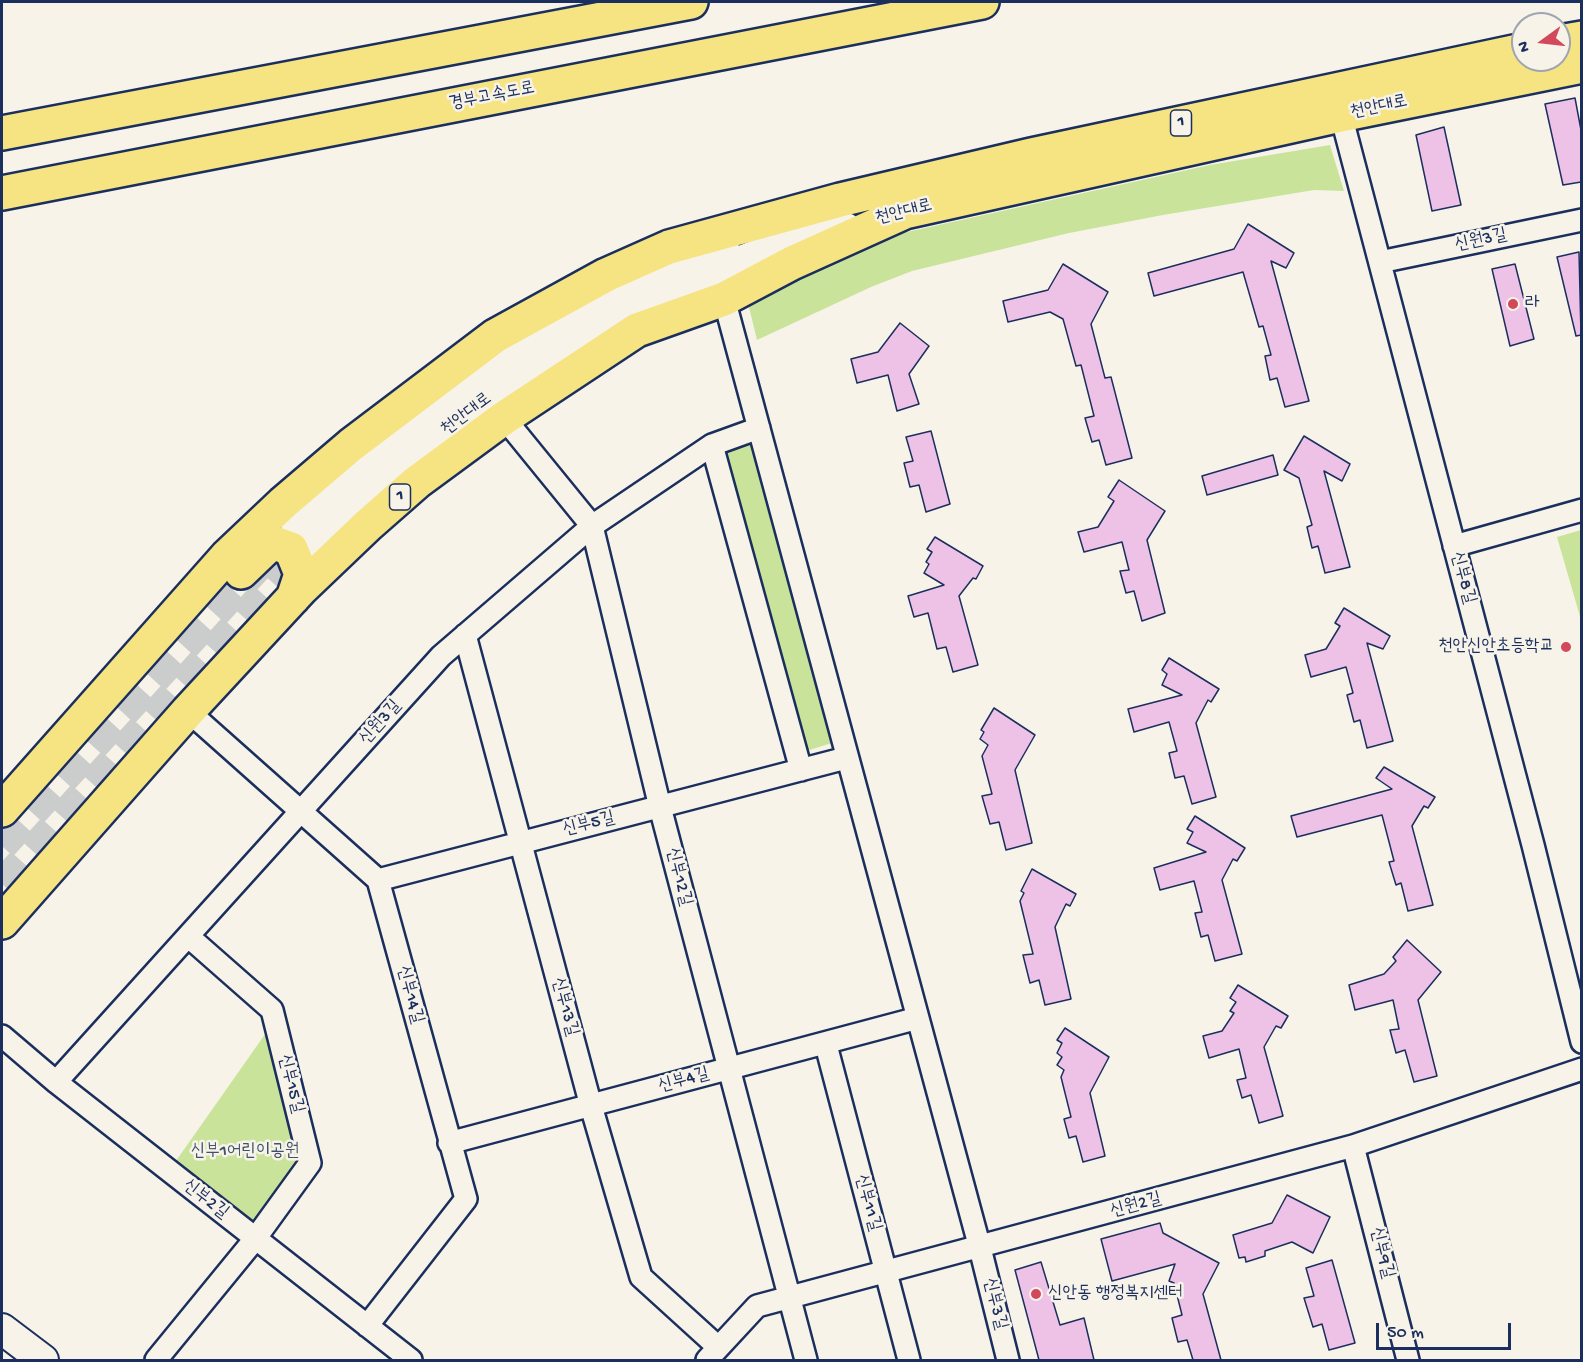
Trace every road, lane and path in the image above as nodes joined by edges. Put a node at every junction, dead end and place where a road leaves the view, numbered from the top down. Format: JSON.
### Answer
{"nodes":[{"id":1,"x":691,"y":2,"type":"edge"},
{"id":2,"x":982,"y":2,"type":"edge"},
{"id":3,"x":1511,"y":53,"type":"edge"},
{"id":4,"x":1581,"y":66,"type":"edge"},
{"id":5,"x":1341,"y":115,"type":"junction"},
{"id":6,"x":2,"y":133,"type":"edge"},
{"id":7,"x":2,"y":193,"type":"edge"},
{"id":8,"x":840,"y":200,"type":"junction"},
{"id":9,"x":905,"y":212,"type":"junction"},
{"id":10,"x":1581,"y":220,"type":"edge"},
{"id":11,"x":1380,"y":262,"type":"junction"},
{"id":12,"x":724,"y":299,"type":"junction"},
{"id":13,"x":504,"y":418,"type":"junction"},
{"id":14,"x":759,"y":428,"type":"junction"},
{"id":15,"x":712,"y":445,"type":"junction"},
{"id":16,"x":1581,"y":510,"type":"edge"},
{"id":17,"x":592,"y":526,"type":"junction"},
{"id":18,"x":1454,"y":546,"type":"junction"},
{"id":19,"x":293,"y":598,"type":"junction"},
{"id":20,"x":465,"y":635,"type":"junction"},
{"id":21,"x":189,"y":711,"type":"junction"},
{"id":22,"x":71,"y":731,"type":"junction"},
{"id":23,"x":846,"y":758,"type":"junction"},
{"id":24,"x":801,"y":770,"type":"junction"},
{"id":25,"x":660,"y":807,"type":"junction"},
{"id":26,"x":2,"y":810,"type":"edge"},
{"id":27,"x":302,"y":812,"type":"junction"},
{"id":28,"x":519,"y":843,"type":"junction"},
{"id":29,"x":378,"y":880,"type":"junction"},
{"id":30,"x":2,"y":922,"type":"edge"},
{"id":31,"x":189,"y":937,"type":"junction"},
{"id":32,"x":918,"y":1018,"type":"junction"},
{"id":33,"x":2,"y":1036,"type":"edge"},
{"id":34,"x":1581,"y":1042,"type":"edge"},
{"id":35,"x":826,"y":1045,"type":"junction"},
{"id":36,"x":1581,"y":1069,"type":"edge"},
{"id":37,"x":728,"y":1070,"type":"junction"},
{"id":38,"x":56,"y":1082,"type":"junction"},
{"id":39,"x":591,"y":1106,"type":"junction"},
{"id":40,"x":449,"y":1143,"type":"junction"},
{"id":41,"x":1353,"y":1146,"type":"junction"},
{"id":42,"x":255,"y":1239,"type":"junction"},
{"id":43,"x":980,"y":1248,"type":"junction"},
{"id":44,"x":885,"y":1272,"type":"junction"},
{"id":45,"x":789,"y":1297,"type":"junction"},
{"id":46,"x":367,"y":1326,"type":"junction"},
{"id":47,"x":2,"y":1329,"type":"edge"},
{"id":48,"x":713,"y":1354,"type":"edge"},
{"id":49,"x":43,"y":1360,"type":"edge"},
{"id":50,"x":156,"y":1360,"type":"edge"},
{"id":51,"x":411,"y":1360,"type":"edge"},
{"id":52,"x":806,"y":1360,"type":"edge"},
{"id":53,"x":909,"y":1360,"type":"edge"},
{"id":54,"x":1008,"y":1360,"type":"edge"},
{"id":55,"x":1408,"y":1360,"type":"edge"}],
"edges":[{"from":1,"to":6,"type":"main road"},
{"from":2,"to":7,"type":"main road","name":"경부고속도로"},
{"from":3,"to":8,"type":"main road","name":"천안대로","number":"1"},
{"from":4,"to":5,"type":"main road","name":"천안대로","number":"1"},
{"from":5,"to":9,"type":"main road","name":"천안대로","number":"1"},
{"from":5,"to":11,"type":"street","name":"신부8길"},
{"from":8,"to":9,"type":"main road","name":"천안대로"},
{"from":8,"to":22,"type":"main road","number":"1"},
{"from":9,"to":12,"type":"main road","number":"1"},
{"from":10,"to":11,"type":"street","name":"신원3길"},
{"from":11,"to":18,"type":"street","name":"신부8길"},
{"from":12,"to":13,"type":"main road","number":"1"},
{"from":12,"to":14,"type":"street","name":"신부3길"},
{"from":13,"to":17,"type":"street","name":"신부12길"},
{"from":13,"to":19,"type":"main road","number":"1"},
{"from":14,"to":15,"type":"street","name":"신원3길"},
{"from":14,"to":23,"type":"street","name":"신부3길"},
{"from":15,"to":17,"type":"street","name":"신원3길"},
{"from":15,"to":24,"type":"street"},
{"from":16,"to":18,"type":"street"},
{"from":17,"to":20,"type":"street","name":"신원3길"},
{"from":17,"to":25,"type":"street","name":"신부12길"},
{"from":18,"to":34,"type":"street","name":"신부8길"},
{"from":19,"to":21,"type":"main road","number":"1"},
{"from":19,"to":22,"type":"main road"},
{"from":20,"to":27,"type":"street","name":"신원3길"},
{"from":20,"to":28,"type":"street","name":"신부13길"},
{"from":21,"to":27,"type":"street"},
{"from":21,"to":30,"type":"main road","number":"1"},
{"from":22,"to":26,"type":"main road","number":"1"},
{"from":23,"to":24,"type":"street","name":"신부5길"},
{"from":23,"to":32,"type":"street","name":"신부3길"},
{"from":24,"to":25,"type":"street","name":"신부5길"},
{"from":25,"to":28,"type":"street","name":"신부5길"},
{"from":25,"to":37,"type":"street","name":"신부12길"},
{"from":27,"to":29,"type":"street"},
{"from":27,"to":31,"type":"street","name":"신원3길"},
{"from":28,"to":29,"type":"street","name":"신부5길"},
{"from":28,"to":39,"type":"street","name":"신부13길"},
{"from":29,"to":40,"type":"street","name":"신부14길"},
{"from":31,"to":38,"type":"street","name":"신원3길"},
{"from":31,"to":42,"type":"street","name":"신부15길"},
{"from":32,"to":35,"type":"street","name":"신부4길"},
{"from":32,"to":43,"type":"street","name":"신부3길"},
{"from":33,"to":38,"type":"street","name":"신부2길"},
{"from":35,"to":37,"type":"street","name":"신부4길"},
{"from":35,"to":44,"type":"street","name":"신부11길"},
{"from":36,"to":41,"type":"street","name":"신원2길"},
{"from":37,"to":39,"type":"street","name":"신부4길"},
{"from":37,"to":45,"type":"street","name":"신부12길"},
{"from":38,"to":42,"type":"street","name":"신부2길"},
{"from":39,"to":40,"type":"street","name":"신부4길"},
{"from":39,"to":48,"type":"street","name":"신부13길"},
{"from":40,"to":46,"type":"street","name":"신부14길"},
{"from":41,"to":43,"type":"street","name":"신원2길"},
{"from":41,"to":55,"type":"street","name":"신부9길"},
{"from":42,"to":46,"type":"street","name":"신부2길"},
{"from":42,"to":50,"type":"street","name":"신부15길"},
{"from":43,"to":44,"type":"street","name":"신원2길"},
{"from":43,"to":54,"type":"street","name":"신부3길"},
{"from":44,"to":45,"type":"street","name":"신원2길"},
{"from":44,"to":53,"type":"street","name":"신부11길"},
{"from":45,"to":48,"type":"street","name":"신원2길"},
{"from":45,"to":52,"type":"street","name":"신부12길"},
{"from":46,"to":51,"type":"street","name":"신부2길"},
{"from":47,"to":49,"type":"main road"}]}
